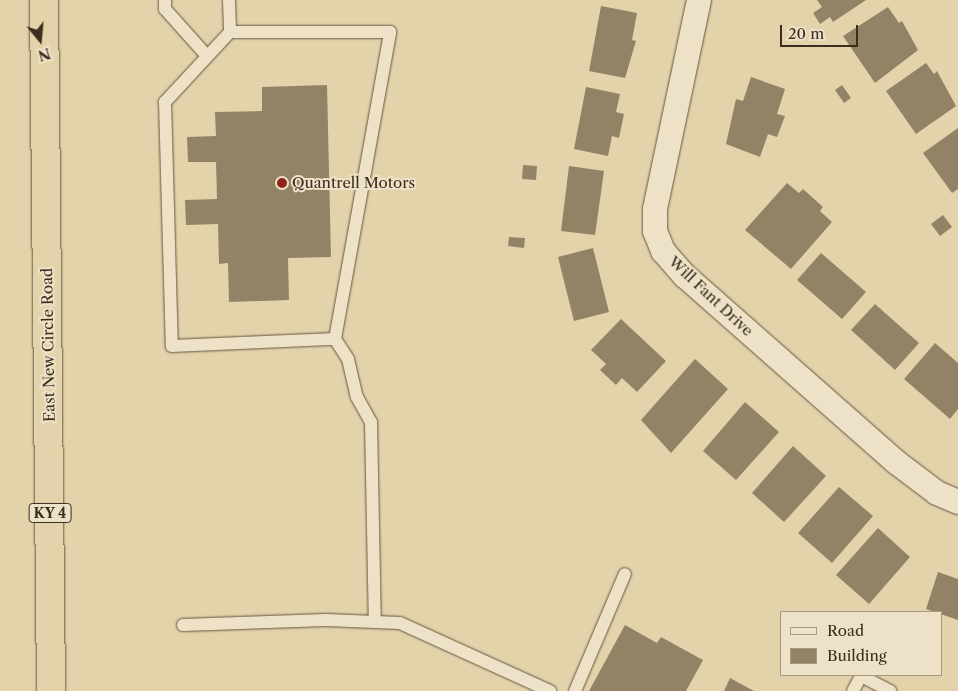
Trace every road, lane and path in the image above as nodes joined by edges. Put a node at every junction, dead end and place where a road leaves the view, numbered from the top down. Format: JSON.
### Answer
{"nodes":[{"id":1,"x":44,"y":0,"type":"edge"},
{"id":2,"x":165,"y":0,"type":"edge"},
{"id":3,"x":229,"y":0,"type":"edge"},
{"id":4,"x":699,"y":0,"type":"edge"},
{"id":5,"x":230,"y":32,"type":"junction"},
{"id":6,"x":207,"y":56,"type":"junction"},
{"id":7,"x":335,"y":338,"type":"junction"},
{"id":8,"x":958,"y":502,"type":"edge"},
{"id":9,"x":625,"y":574,"type":"dead end"},
{"id":10,"x":375,"y":622,"type":"junction"},
{"id":11,"x":183,"y":625,"type":"dead end"},
{"id":12,"x":50,"y":691,"type":"edge"},
{"id":13,"x":550,"y":691,"type":"edge"},
{"id":14,"x":575,"y":691,"type":"edge"},
{"id":15,"x":853,"y":691,"type":"edge"},
{"id":16,"x":890,"y":691,"type":"edge"}],
"edges":[{"from":1,"to":12,"type":"highway","name":"East New Circle Road","number":"KY 4"},
{"from":2,"to":6,"type":"lane"},
{"from":3,"to":5,"type":"lane"},
{"from":4,"to":8,"type":"street","name":"Will Fant Drive"},
{"from":5,"to":6,"type":"lane"},
{"from":5,"to":7,"type":"lane"},
{"from":6,"to":7,"type":"lane"},
{"from":7,"to":10,"type":"lane"},
{"from":9,"to":14,"type":"lane"},
{"from":10,"to":11,"type":"lane"},
{"from":10,"to":13,"type":"lane"},
{"from":15,"to":16,"type":"lane"}]}
